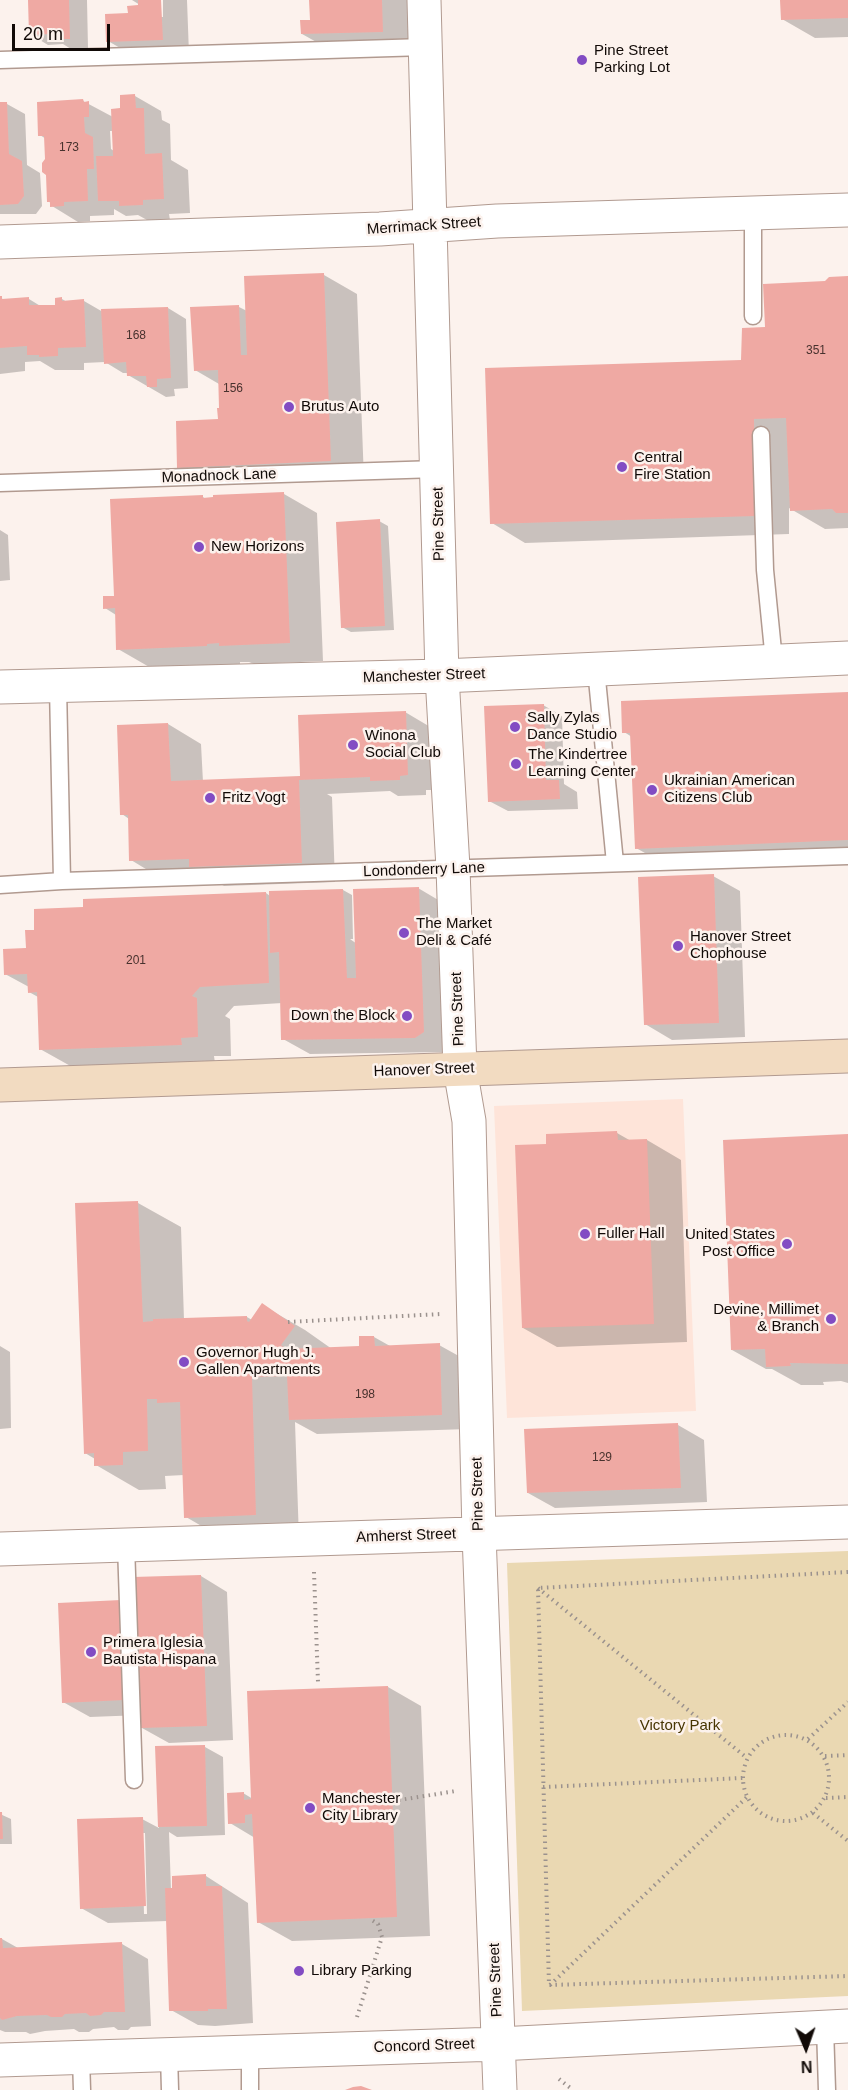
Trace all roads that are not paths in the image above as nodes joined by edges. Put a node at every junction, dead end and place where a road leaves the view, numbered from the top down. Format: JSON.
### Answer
{"nodes":[{"id":1,"x":424,"y":0,"type":"edge"},
{"id":2,"x":425,"y":47,"type":"junction"},
{"id":3,"x":0,"y":60,"type":"edge"},
{"id":4,"x":848,"y":210,"type":"edge"},
{"id":5,"x":753,"y":213,"type":"junction"},
{"id":6,"x":430,"y":226,"type":"junction"},
{"id":7,"x":0,"y":242,"type":"edge"},
{"id":8,"x":753,"y":316,"type":"dead end"},
{"id":9,"x":761,"y":435,"type":"dead end"},
{"id":10,"x":437,"y":469,"type":"junction"},
{"id":11,"x":0,"y":483,"type":"edge"},
{"id":12,"x":848,"y":658,"type":"edge"},
{"id":13,"x":774,"y":661,"type":"junction"},
{"id":14,"x":597,"y":669,"type":"junction"},
{"id":15,"x":442,"y":675,"type":"junction"},
{"id":16,"x":58,"y":686,"type":"junction"},
{"id":17,"x":0,"y":687,"type":"edge"},
{"id":18,"x":848,"y":856,"type":"edge"},
{"id":19,"x":615,"y":863,"type":"junction"},
{"id":20,"x":453,"y":868,"type":"junction"},
{"id":21,"x":62,"y":881,"type":"junction"},
{"id":22,"x":0,"y":885,"type":"edge"},
{"id":23,"x":848,"y":1056,"type":"edge"},
{"id":24,"x":460,"y":1069,"type":"junction"},
{"id":25,"x":0,"y":1085,"type":"edge"},
{"id":26,"x":848,"y":1522,"type":"edge"},
{"id":27,"x":479,"y":1534,"type":"junction"},
{"id":28,"x":126,"y":1545,"type":"junction"},
{"id":29,"x":0,"y":1549,"type":"edge"},
{"id":30,"x":134,"y":1780,"type":"dead end"},
{"id":31,"x":836,"y":2027,"type":"edge"},
{"id":32,"x":499,"y":2043,"type":"junction"},
{"id":33,"x":250,"y":2052,"type":"junction"},
{"id":34,"x":169,"y":2055,"type":"junction"},
{"id":35,"x":81,"y":2058,"type":"junction"},
{"id":36,"x":0,"y":2060,"type":"edge"},
{"id":37,"x":81,"y":2090,"type":"edge"},
{"id":38,"x":170,"y":2090,"type":"edge"},
{"id":39,"x":250,"y":2090,"type":"edge"},
{"id":40,"x":500,"y":2090,"type":"edge"},
{"id":41,"x":827,"y":2090,"type":"edge"}],
"edges":[{"from":1,"to":2,"type":"street","name":"Pine Street"},
{"from":2,"to":3,"type":"lane"},
{"from":2,"to":6,"type":"street","name":"Pine Street"},
{"from":4,"to":5,"type":"street","name":"Merrimack Street"},
{"from":5,"to":6,"type":"street","name":"Merrimack Street"},
{"from":5,"to":8,"type":"lane"},
{"from":6,"to":7,"type":"street","name":"Merrimack Street"},
{"from":6,"to":10,"type":"street","name":"Pine Street"},
{"from":9,"to":13,"type":"lane"},
{"from":10,"to":11,"type":"lane","name":"Monadnock Lane"},
{"from":10,"to":15,"type":"street","name":"Pine Street"},
{"from":12,"to":13,"type":"street","name":"Manchester Street"},
{"from":13,"to":14,"type":"street","name":"Manchester Street"},
{"from":14,"to":15,"type":"street","name":"Manchester Street"},
{"from":14,"to":19,"type":"lane"},
{"from":15,"to":16,"type":"street","name":"Manchester Street"},
{"from":15,"to":20,"type":"street","name":"Pine Street"},
{"from":16,"to":17,"type":"street","name":"Manchester Street"},
{"from":16,"to":21,"type":"lane"},
{"from":18,"to":19,"type":"lane","name":"Londonderry Lane"},
{"from":19,"to":20,"type":"lane","name":"Londonderry Lane"},
{"from":20,"to":21,"type":"lane","name":"Londonderry Lane"},
{"from":20,"to":24,"type":"street","name":"Pine Street"},
{"from":21,"to":22,"type":"lane","name":"Londonderry Lane"},
{"from":23,"to":24,"type":"street","name":"Hanover Street"},
{"from":24,"to":25,"type":"street","name":"Hanover Street"},
{"from":24,"to":27,"type":"street","name":"Pine Street"},
{"from":26,"to":27,"type":"street","name":"Amherst Street"},
{"from":27,"to":28,"type":"street","name":"Amherst Street"},
{"from":27,"to":32,"type":"street","name":"Pine Street"},
{"from":28,"to":29,"type":"street","name":"Amherst Street"},
{"from":28,"to":30,"type":"lane"},
{"from":31,"to":32,"type":"street","name":"Concord Street"},
{"from":31,"to":41,"type":"lane"},
{"from":32,"to":33,"type":"street","name":"Concord Street"},
{"from":32,"to":40,"type":"street","name":"Pine Street"},
{"from":33,"to":34,"type":"street","name":"Concord Street"},
{"from":33,"to":39,"type":"lane"},
{"from":34,"to":35,"type":"street","name":"Concord Street"},
{"from":34,"to":38,"type":"lane"},
{"from":35,"to":36,"type":"street","name":"Concord Street"},
{"from":35,"to":37,"type":"lane"}]}
